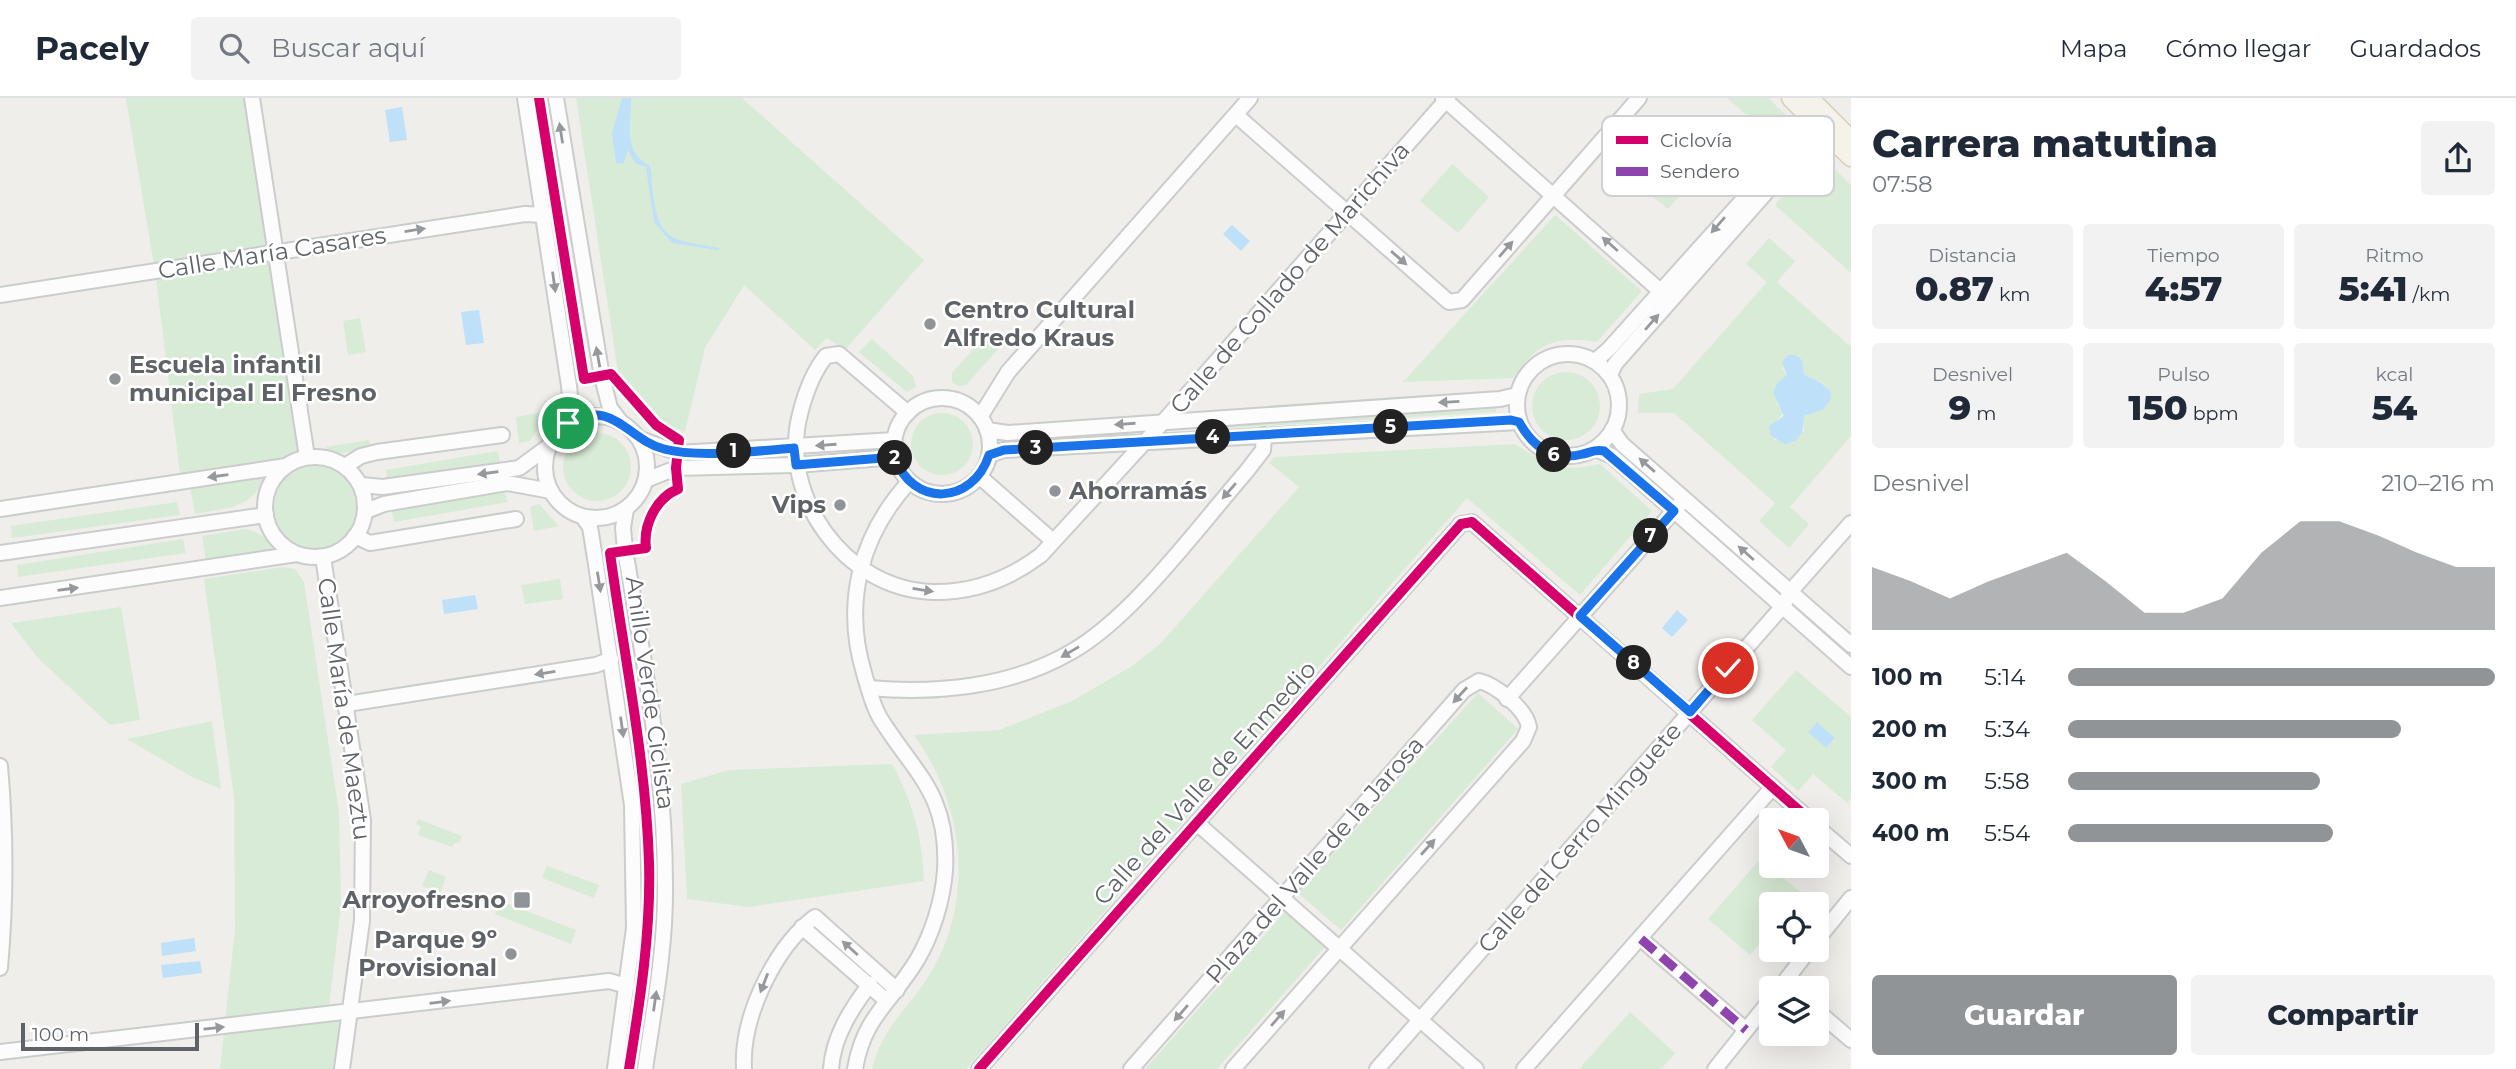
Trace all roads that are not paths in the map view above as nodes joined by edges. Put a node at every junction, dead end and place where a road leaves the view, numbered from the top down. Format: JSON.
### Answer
{"nodes":[{"id":1,"x":252,"y":98,"type":"edge"},
{"id":2,"x":525,"y":98,"type":"edge"},
{"id":3,"x":556,"y":98,"type":"edge"},
{"id":4,"x":1250,"y":98,"type":"edge"},
{"id":5,"x":1639,"y":98,"type":"edge"},
{"id":6,"x":1791,"y":98,"type":"edge"},
{"id":7,"x":1809,"y":98,"type":"edge"},
{"id":8,"x":1445,"y":99,"type":"edge"},
{"id":9,"x":1236,"y":115,"type":"junction"},
{"id":10,"x":1623,"y":116,"type":"edge"},
{"id":11,"x":1816,"y":116,"type":"edge"},
{"id":12,"x":1820,"y":116,"type":"edge"},
{"id":13,"x":1834,"y":128,"type":"edge"},
{"id":14,"x":1834,"y":135,"type":"edge"},
{"id":15,"x":1602,"y":140,"type":"edge"},
{"id":16,"x":1851,"y":140,"type":"edge"},
{"id":17,"x":1851,"y":157,"type":"edge"},
{"id":18,"x":1554,"y":194,"type":"junction"},
{"id":19,"x":1750,"y":196,"type":"edge"},
{"id":20,"x":1759,"y":196,"type":"edge"},
{"id":21,"x":1348,"y":213,"type":"junction"},
{"id":22,"x":544,"y":215,"type":"junction"},
{"id":23,"x":275,"y":252,"type":"junction"},
{"id":24,"x":1661,"y":290,"type":"junction"},
{"id":25,"x":0,"y":295,"type":"edge"},
{"id":26,"x":1669,"y":304,"type":"junction"},
{"id":27,"x":1595,"y":361,"type":"junction"},
{"id":28,"x":1008,"y":372,"type":"junction"},
{"id":29,"x":1610,"y":375,"type":"junction"},
{"id":30,"x":1517,"y":395,"type":"junction"},
{"id":31,"x":962,"y":403,"type":"junction"},
{"id":32,"x":908,"y":413,"type":"junction"},
{"id":33,"x":620,"y":421,"type":"junction"},
{"id":34,"x":1164,"y":421,"type":"junction"},
{"id":35,"x":1519,"y":422,"type":"junction"},
{"id":36,"x":568,"y":423,"type":"junction"},
{"id":37,"x":983,"y":424,"type":"junction"},
{"id":38,"x":1612,"y":430,"type":"junction"},
{"id":39,"x":502,"y":435,"type":"dead end"},
{"id":40,"x":1264,"y":435,"type":"junction"},
{"id":41,"x":640,"y":439,"type":"junction"},
{"id":42,"x":894,"y":440,"type":"junction"},
{"id":43,"x":1146,"y":440,"type":"junction"},
{"id":44,"x":549,"y":446,"type":"junction"},
{"id":45,"x":794,"y":448,"type":"junction"},
{"id":46,"x":1595,"y":449,"type":"junction"},
{"id":47,"x":989,"y":455,"type":"junction"},
{"id":48,"x":307,"y":457,"type":"junction"},
{"id":49,"x":895,"y":457,"type":"junction"},
{"id":50,"x":796,"y":465,"type":"junction"},
{"id":51,"x":286,"y":466,"type":"junction"},
{"id":52,"x":345,"y":466,"type":"junction"},
{"id":53,"x":979,"y":476,"type":"junction"},
{"id":54,"x":646,"y":480,"type":"junction"},
{"id":55,"x":909,"y":482,"type":"junction"},
{"id":56,"x":361,"y":485,"type":"junction"},
{"id":57,"x":551,"y":491,"type":"junction"},
{"id":58,"x":1685,"y":499,"type":"junction"},
{"id":59,"x":0,"y":509,"type":"edge"},
{"id":60,"x":626,"y":509,"type":"junction"},
{"id":61,"x":366,"y":511,"type":"junction"},
{"id":62,"x":1674,"y":511,"type":"junction"},
{"id":63,"x":266,"y":515,"type":"junction"},
{"id":64,"x":583,"y":517,"type":"junction"},
{"id":65,"x":516,"y":519,"type":"dead end"},
{"id":66,"x":1851,"y":523,"type":"edge"},
{"id":67,"x":355,"y":536,"type":"junction"},
{"id":68,"x":1851,"y":537,"type":"edge"},
{"id":69,"x":1053,"y":541,"type":"junction"},
{"id":70,"x":0,"y":553,"type":"edge"},
{"id":71,"x":298,"y":554,"type":"junction"},
{"id":72,"x":323,"y":557,"type":"junction"},
{"id":73,"x":860,"y":567,"type":"junction"},
{"id":74,"x":1794,"y":595,"type":"junction"},
{"id":75,"x":0,"y":598,"type":"edge"},
{"id":76,"x":1783,"y":606,"type":"junction"},
{"id":77,"x":1580,"y":616,"type":"junction"},
{"id":78,"x":1851,"y":645,"type":"edge"},
{"id":79,"x":611,"y":659,"type":"junction"},
{"id":80,"x":1851,"y":667,"type":"edge"},
{"id":81,"x":869,"y":688,"type":"junction"},
{"id":82,"x":1507,"y":699,"type":"junction"},
{"id":83,"x":346,"y":704,"type":"junction"},
{"id":84,"x":1690,"y":712,"type":"junction"},
{"id":85,"x":0,"y":766,"type":"edge"},
{"id":86,"x":1773,"y":787,"type":"junction"},
{"id":87,"x":1796,"y":808,"type":"edge"},
{"id":88,"x":1198,"y":824,"type":"junction"},
{"id":89,"x":1829,"y":837,"type":"edge"},
{"id":90,"x":1851,"y":856,"type":"edge"},
{"id":91,"x":1282,"y":897,"type":"junction"},
{"id":92,"x":1851,"y":898,"type":"edge"},
{"id":93,"x":1829,"y":925,"type":"edge"},
{"id":94,"x":802,"y":927,"type":"junction"},
{"id":95,"x":1641,"y":939,"type":"junction"},
{"id":96,"x":1339,"y":948,"type":"junction"},
{"id":97,"x":0,"y":968,"type":"edge"},
{"id":98,"x":870,"y":984,"type":"junction"},
{"id":99,"x":627,"y":986,"type":"junction"},
{"id":100,"x":892,"y":995,"type":"junction"},
{"id":101,"x":351,"y":1013,"type":"junction"},
{"id":102,"x":1759,"y":1014,"type":"edge"},
{"id":103,"x":1420,"y":1020,"type":"junction"},
{"id":104,"x":1829,"y":1021,"type":"edge"},
{"id":105,"x":1746,"y":1030,"type":"junction"},
{"id":106,"x":1851,"y":1040,"type":"edge"},
{"id":107,"x":0,"y":1052,"type":"edge"},
{"id":108,"x":342,"y":1069,"type":"edge"},
{"id":109,"x":615,"y":1069,"type":"edge"},
{"id":110,"x":645,"y":1069,"type":"edge"},
{"id":111,"x":744,"y":1069,"type":"edge"},
{"id":112,"x":831,"y":1069,"type":"edge"},
{"id":113,"x":855,"y":1069,"type":"edge"},
{"id":114,"x":979,"y":1069,"type":"edge"},
{"id":115,"x":1131,"y":1069,"type":"edge"},
{"id":116,"x":1233,"y":1069,"type":"edge"},
{"id":117,"x":1377,"y":1069,"type":"edge"},
{"id":118,"x":1476,"y":1069,"type":"edge"},
{"id":119,"x":1524,"y":1069,"type":"edge"},
{"id":120,"x":1715,"y":1069,"type":"edge"}],
"edges":[{"from":1,"to":23,"type":"street"},
{"from":2,"to":22,"type":"street"},
{"from":33,"to":3,"type":"street","one_way":true},
{"from":4,"to":9,"type":"street"},
{"from":5,"to":10,"type":"street"},
{"from":6,"to":11,"type":"main road"},
{"from":7,"to":12,"type":"main road"},
{"from":8,"to":18,"type":"street"},
{"from":8,"to":21,"type":"street","name":"Calle de Collado de Marichiva"},
{"from":9,"to":21,"type":"street"},
{"from":9,"to":28,"type":"street"},
{"from":13,"to":16,"type":"main road"},
{"from":14,"to":17,"type":"main road"},
{"from":15,"to":18,"type":"street"},
{"from":21,"to":18,"type":"street","one_way":true},
{"from":24,"to":18,"type":"street","one_way":true},
{"from":19,"to":24,"type":"street","one_way":true},
{"from":20,"to":26,"type":"street"},
{"from":21,"to":34,"type":"street","name":"Calle de Collado de Marichiva"},
{"from":23,"to":22,"type":"street","name":"Calle María Casares","one_way":true},
{"from":22,"to":36,"type":"street","one_way":true},
{"from":23,"to":25,"type":"street","name":"Calle María Casares"},
{"from":23,"to":48,"type":"street"},
{"from":24,"to":26,"type":"street"},
{"from":24,"to":27,"type":"street"},
{"from":29,"to":26,"type":"street","one_way":true},
{"from":27,"to":29,"type":"street"},
{"from":27,"to":30,"type":"street"},
{"from":28,"to":31,"type":"street"},
{"from":28,"to":37,"type":"street"},
{"from":29,"to":38,"type":"street"},
{"from":30,"to":34,"type":"street","one_way":true},
{"from":30,"to":35,"type":"street"},
{"from":31,"to":32,"type":"street"},
{"from":31,"to":37,"type":"street"},
{"from":32,"to":42,"type":"street"},
{"from":32,"to":45,"type":"street","name":"Calle de Collado de Marichiva"},
{"from":33,"to":36,"type":"street"},
{"from":33,"to":41,"type":"street"},
{"from":34,"to":37,"type":"street","one_way":true},
{"from":34,"to":43,"type":"street","name":"Calle de Collado de Marichiva"},
{"from":35,"to":40,"type":"street"},
{"from":35,"to":46,"type":"street"},
{"from":36,"to":44,"type":"street"},
{"from":37,"to":47,"type":"street"},
{"from":38,"to":46,"type":"street"},
{"from":58,"to":38,"type":"street","one_way":true},
{"from":39,"to":52,"type":"street"},
{"from":40,"to":43,"type":"street"},
{"from":40,"to":81,"type":"street","one_way":true},
{"from":41,"to":45,"type":"street"},
{"from":41,"to":54,"type":"street"},
{"from":42,"to":45,"type":"street","one_way":true},
{"from":42,"to":49,"type":"street"},
{"from":43,"to":47,"type":"street"},
{"from":43,"to":69,"type":"street","name":"Calle de Collado de Marichiva"},
{"from":44,"to":56,"type":"street","one_way":true},
{"from":44,"to":57,"type":"street"},
{"from":45,"to":50,"type":"street","name":"Calle de Collado de Marichiva"},
{"from":46,"to":62,"type":"street"},
{"from":47,"to":53,"type":"street"},
{"from":48,"to":51,"type":"street"},
{"from":48,"to":52,"type":"street"},
{"from":49,"to":50,"type":"street"},
{"from":49,"to":55,"type":"street"},
{"from":50,"to":54,"type":"street"},
{"from":50,"to":73,"type":"street","name":"Calle de Collado de Marichiva"},
{"from":51,"to":59,"type":"street","one_way":true},
{"from":51,"to":63,"type":"street"},
{"from":52,"to":56,"type":"street"},
{"from":53,"to":55,"type":"street"},
{"from":53,"to":69,"type":"street"},
{"from":54,"to":60,"type":"street"},
{"from":55,"to":73,"type":"street"},
{"from":56,"to":61,"type":"street"},
{"from":57,"to":61,"type":"street"},
{"from":57,"to":64,"type":"street"},
{"from":58,"to":62,"type":"street"},
{"from":74,"to":58,"type":"street","one_way":true},
{"from":60,"to":64,"type":"street"},
{"from":110,"to":60,"type":"street","one_way":true},
{"from":61,"to":67,"type":"street"},
{"from":62,"to":76,"type":"street"},
{"from":62,"to":77,"type":"street"},
{"from":63,"to":70,"type":"street"},
{"from":63,"to":71,"type":"street"},
{"from":64,"to":79,"type":"street","one_way":true},
{"from":65,"to":67,"type":"street"},
{"from":66,"to":74,"type":"street","name":"Calle del Cerro Minguete"},
{"from":67,"to":72,"type":"street"},
{"from":68,"to":74,"type":"street","name":"Calle del Cerro Minguete"},
{"from":73,"to":69,"type":"street","name":"Calle de Collado de Marichiva","one_way":true},
{"from":71,"to":72,"type":"street"},
{"from":75,"to":71,"type":"street","one_way":true},
{"from":72,"to":83,"type":"street","name":"Calle María de Maeztu"},
{"from":73,"to":81,"type":"street"},
{"from":74,"to":76,"type":"street","name":"Calle del Cerro Minguete"},
{"from":74,"to":78,"type":"street"},
{"from":76,"to":80,"type":"street"},
{"from":76,"to":84,"type":"street","name":"Calle del Cerro Minguete"},
{"from":77,"to":82,"type":"street"},
{"from":77,"to":84,"type":"street"},
{"from":77,"to":88,"type":"street","name":"Calle del Valle de Enmedio"},
{"from":79,"to":83,"type":"street","one_way":true},
{"from":79,"to":99,"type":"street","one_way":true},
{"from":81,"to":100,"type":"street"},
{"from":82,"to":91,"type":"street","name":"Plaza del Valle de la Jarosa","one_way":true},
{"from":96,"to":82,"type":"street","name":"Plaza del Valle de la Jarosa","one_way":true},
{"from":83,"to":101,"type":"street","name":"Calle María de Maeztu"},
{"from":84,"to":86,"type":"street"},
{"from":84,"to":103,"type":"street","name":"Calle del Cerro Minguete"},
{"from":85,"to":97,"type":"street"},
{"from":86,"to":87,"type":"street"},
{"from":86,"to":95,"type":"street"},
{"from":88,"to":91,"type":"street"},
{"from":88,"to":114,"type":"street","name":"Calle del Valle de Enmedio"},
{"from":89,"to":90,"type":"street"},
{"from":91,"to":96,"type":"street"},
{"from":91,"to":115,"type":"street","name":"Plaza del Valle de la Jarosa","one_way":true},
{"from":92,"to":93,"type":"street"},
{"from":94,"to":98,"type":"street"},
{"from":100,"to":94,"type":"street","one_way":true},
{"from":94,"to":111,"type":"street","one_way":true},
{"from":95,"to":105,"type":"street"},
{"from":95,"to":119,"type":"street"},
{"from":96,"to":103,"type":"street"},
{"from":116,"to":96,"type":"street","name":"Plaza del Valle de la Jarosa","one_way":true},
{"from":98,"to":100,"type":"street"},
{"from":98,"to":112,"type":"street"},
{"from":101,"to":99,"type":"street","one_way":true},
{"from":99,"to":109,"type":"street"},
{"from":100,"to":113,"type":"street"},
{"from":107,"to":101,"type":"street","one_way":true},
{"from":101,"to":108,"type":"street","name":"Calle María de Maeztu"},
{"from":102,"to":105,"type":"street"},
{"from":103,"to":117,"type":"street","name":"Calle del Cerro Minguete"},
{"from":103,"to":118,"type":"street"},
{"from":104,"to":106,"type":"street"},
{"from":105,"to":120,"type":"street"}]}
